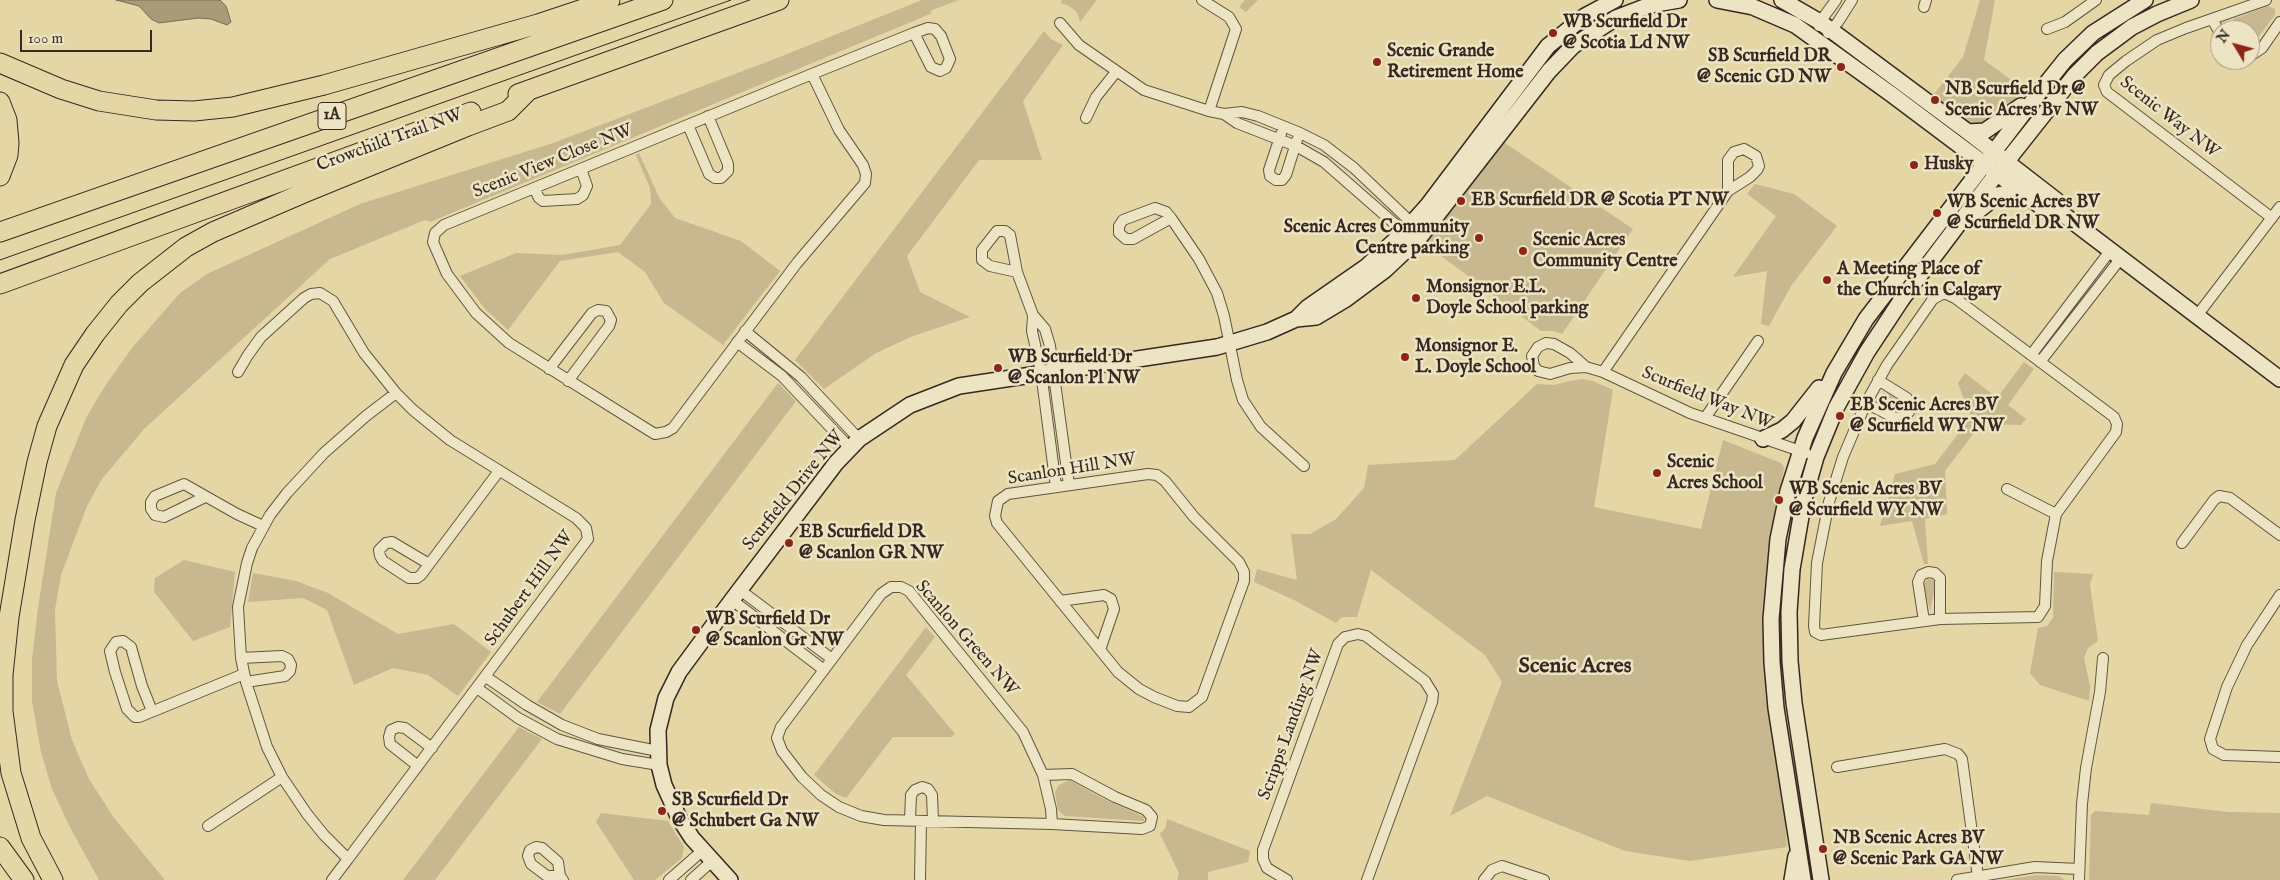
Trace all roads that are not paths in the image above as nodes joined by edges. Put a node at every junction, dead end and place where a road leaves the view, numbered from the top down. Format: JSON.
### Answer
{"nodes":[{"id":1,"x":610,"y":0,"type":"edge"},
{"id":2,"x":663,"y":0,"type":"edge"},
{"id":3,"x":780,"y":0,"type":"edge"},
{"id":4,"x":1202,"y":0,"type":"edge"},
{"id":5,"x":1615,"y":0,"type":"edge"},
{"id":6,"x":1679,"y":0,"type":"edge"},
{"id":7,"x":1718,"y":0,"type":"edge"},
{"id":8,"x":1782,"y":0,"type":"edge"},
{"id":9,"x":1836,"y":0,"type":"edge"},
{"id":10,"x":1852,"y":0,"type":"edge"},
{"id":11,"x":2096,"y":0,"type":"edge"},
{"id":12,"x":2145,"y":0,"type":"edge"},
{"id":13,"x":2191,"y":0,"type":"edge"},
{"id":14,"x":2266,"y":0,"type":"edge"},
{"id":15,"x":2212,"y":19,"type":"joint"},
{"id":16,"x":2280,"y":22,"type":"edge"},
{"id":17,"x":1060,"y":23,"type":"dead end"},
{"id":18,"x":1826,"y":26,"type":"junction"},
{"id":19,"x":2047,"y":29,"type":"dead end"},
{"id":20,"x":914,"y":33,"type":"dead end"},
{"id":21,"x":1816,"y":40,"type":"junction"},
{"id":22,"x":2260,"y":49,"type":"edge"},
{"id":23,"x":0,"y":63,"type":"edge"},
{"id":24,"x":1116,"y":72,"type":"junction"},
{"id":25,"x":812,"y":74,"type":"junction"},
{"id":26,"x":2045,"y":85,"type":"junction"},
{"id":27,"x":528,"y":91,"type":"junction"},
{"id":28,"x":1512,"y":93,"type":"junction"},
{"id":29,"x":0,"y":102,"type":"edge"},
{"id":30,"x":1524,"y":104,"type":"junction"},
{"id":31,"x":1209,"y":111,"type":"junction"},
{"id":32,"x":1224,"y":114,"type":"junction"},
{"id":33,"x":708,"y":116,"type":"junction"},
{"id":34,"x":1086,"y":118,"type":"dead end"},
{"id":35,"x":688,"y":125,"type":"junction"},
{"id":36,"x":1283,"y":126,"type":"junction"},
{"id":37,"x":1968,"y":132,"type":"junction"},
{"id":38,"x":1300,"y":133,"type":"junction"},
{"id":39,"x":1279,"y":138,"type":"junction"},
{"id":40,"x":1296,"y":146,"type":"junction"},
{"id":41,"x":1995,"y":163,"type":"junction"},
{"id":42,"x":581,"y":169,"type":"junction"},
{"id":43,"x":0,"y":176,"type":"edge"},
{"id":44,"x":534,"y":188,"type":"junction"},
{"id":45,"x":1728,"y":191,"type":"dead end"},
{"id":46,"x":2020,"y":191,"type":"junction"},
{"id":47,"x":2280,"y":207,"type":"edge"},
{"id":48,"x":2064,"y":216,"type":"junction"},
{"id":49,"x":1171,"y":218,"type":"junction"},
{"id":50,"x":2272,"y":218,"type":"junction"},
{"id":51,"x":1960,"y":222,"type":"junction"},
{"id":52,"x":1409,"y":227,"type":"junction"},
{"id":53,"x":0,"y":232,"type":"edge"},
{"id":54,"x":1420,"y":237,"type":"junction"},
{"id":55,"x":2116,"y":254,"type":"junction"},
{"id":56,"x":1017,"y":272,"type":"dead end"},
{"id":57,"x":0,"y":284,"type":"edge"},
{"id":58,"x":2196,"y":317,"type":"junction"},
{"id":59,"x":1296,"y":319,"type":"junction"},
{"id":60,"x":745,"y":331,"type":"junction"},
{"id":61,"x":1758,"y":341,"type":"dead end"},
{"id":62,"x":738,"y":342,"type":"junction"},
{"id":63,"x":1229,"y":344,"type":"junction"},
{"id":64,"x":2031,"y":355,"type":"junction"},
{"id":65,"x":2040,"y":362,"type":"junction"},
{"id":66,"x":1586,"y":367,"type":"junction"},
{"id":67,"x":550,"y":369,"type":"junction"},
{"id":68,"x":238,"y":372,"type":"dead end"},
{"id":69,"x":1047,"y":372,"type":"junction"},
{"id":70,"x":1603,"y":372,"type":"junction"},
{"id":71,"x":1834,"y":373,"type":"junction"},
{"id":72,"x":2280,"y":379,"type":"edge"},
{"id":73,"x":1878,"y":380,"type":"junction"},
{"id":74,"x":568,"y":381,"type":"junction"},
{"id":75,"x":396,"y":393,"type":"junction"},
{"id":76,"x":1866,"y":403,"type":"junction"},
{"id":77,"x":1705,"y":418,"type":"junction"},
{"id":78,"x":1763,"y":439,"type":"junction"},
{"id":79,"x":855,"y":443,"type":"junction"},
{"id":80,"x":1800,"y":451,"type":"junction"},
{"id":81,"x":1816,"y":457,"type":"junction"},
{"id":82,"x":1304,"y":466,"type":"dead end"},
{"id":83,"x":499,"y":471,"type":"junction"},
{"id":84,"x":1069,"y":485,"type":"junction"},
{"id":85,"x":1056,"y":487,"type":"junction"},
{"id":86,"x":2007,"y":488,"type":"dead end"},
{"id":87,"x":205,"y":496,"type":"junction"},
{"id":88,"x":2056,"y":514,"type":"junction"},
{"id":89,"x":263,"y":526,"type":"junction"},
{"id":90,"x":2280,"y":535,"type":"edge"},
{"id":91,"x":2182,"y":543,"type":"dead end"},
{"id":92,"x":429,"y":564,"type":"junction"},
{"id":93,"x":736,"y":595,"type":"junction"},
{"id":94,"x":2280,"y":595,"type":"edge"},
{"id":95,"x":1060,"y":601,"type":"junction"},
{"id":96,"x":1940,"y":619,"type":"junction"},
{"id":97,"x":1924,"y":621,"type":"junction"},
{"id":98,"x":1100,"y":650,"type":"junction"},
{"id":99,"x":241,"y":658,"type":"junction"},
{"id":100,"x":2103,"y":658,"type":"dead end"},
{"id":101,"x":832,"y":659,"type":"junction"},
{"id":102,"x":824,"y":670,"type":"junction"},
{"id":103,"x":486,"y":677,"type":"junction"},
{"id":104,"x":245,"y":678,"type":"junction"},
{"id":105,"x":477,"y":688,"type":"junction"},
{"id":106,"x":152,"y":711,"type":"junction"},
{"id":107,"x":562,"y":725,"type":"junction"},
{"id":108,"x":557,"y":739,"type":"junction"},
{"id":109,"x":432,"y":748,"type":"junction"},
{"id":110,"x":2280,"y":757,"type":"edge"},
{"id":111,"x":658,"y":758,"type":"junction"},
{"id":112,"x":418,"y":766,"type":"junction"},
{"id":113,"x":1837,"y":767,"type":"dead end"},
{"id":114,"x":1043,"y":775,"type":"junction"},
{"id":115,"x":282,"y":777,"type":"junction"},
{"id":116,"x":0,"y":782,"type":"edge"},
{"id":117,"x":910,"y":820,"type":"junction"},
{"id":118,"x":921,"y":821,"type":"junction"},
{"id":119,"x":933,"y":821,"type":"junction"},
{"id":120,"x":1052,"y":824,"type":"junction"},
{"id":121,"x":208,"y":826,"type":"dead end"},
{"id":122,"x":1798,"y":845,"type":"junction"},
{"id":123,"x":0,"y":847,"type":"edge"},
{"id":124,"x":707,"y":856,"type":"junction"},
{"id":125,"x":348,"y":859,"type":"junction"},
{"id":126,"x":2079,"y":869,"type":"junction"},
{"id":127,"x":1978,"y":877,"type":"junction"},
{"id":128,"x":24,"y":880,"type":"edge"},
{"id":129,"x":48,"y":880,"type":"edge"},
{"id":130,"x":53,"y":880,"type":"edge"},
{"id":131,"x":332,"y":880,"type":"edge"},
{"id":132,"x":669,"y":880,"type":"edge"},
{"id":133,"x":691,"y":880,"type":"edge"},
{"id":134,"x":730,"y":880,"type":"edge"},
{"id":135,"x":920,"y":880,"type":"edge"},
{"id":136,"x":1287,"y":880,"type":"edge"},
{"id":137,"x":1367,"y":880,"type":"edge"},
{"id":138,"x":1484,"y":880,"type":"edge"},
{"id":139,"x":1544,"y":880,"type":"edge"},
{"id":140,"x":1792,"y":880,"type":"edge"},
{"id":141,"x":1804,"y":880,"type":"edge"},
{"id":142,"x":1821,"y":880,"type":"edge"},
{"id":143,"x":1957,"y":880,"type":"edge"},
{"id":144,"x":2079,"y":880,"type":"edge"}],
"edges":[{"from":1,"to":23,"type":"highway"},
{"from":2,"to":53,"type":"highway","number":"1A"},
{"from":3,"to":27,"type":"highway","name":"Crowchild Trail NW","number":"1A"},
{"from":4,"to":31,"type":"street"},
{"from":5,"to":28,"type":"street","name":"Scurfield Drive NW"},
{"from":6,"to":30,"type":"street","name":"Scurfield Drive NW"},
{"from":7,"to":21,"type":"street"},
{"from":8,"to":18,"type":"street"},
{"from":9,"to":18,"type":"street"},
{"from":10,"to":18,"type":"street"},
{"from":11,"to":19,"type":"street"},
{"from":12,"to":26,"type":"street"},
{"from":13,"to":41,"type":"street"},
{"from":14,"to":15,"type":"street","name":"Scenic Way NW"},
{"from":15,"to":50,"type":"street","name":"Scenic Way NW"},
{"from":16,"to":22,"type":"street"},
{"from":17,"to":24,"type":"street"},
{"from":18,"to":21,"type":"street"},
{"from":18,"to":37,"type":"street"},
{"from":20,"to":25,"type":"street"},
{"from":21,"to":41,"type":"street"},
{"from":24,"to":31,"type":"street"},
{"from":24,"to":34,"type":"street"},
{"from":25,"to":33,"type":"street","name":"Scenic View Close NW"},
{"from":25,"to":60,"type":"street","name":"Scenic View Close NW"},
{"from":26,"to":37,"type":"street"},
{"from":26,"to":41,"type":"street"},
{"from":27,"to":57,"type":"highway","name":"Crowchild Trail NW","number":"1A"},
{"from":27,"to":130,"type":"highway"},
{"from":28,"to":30,"type":"street"},
{"from":28,"to":52,"type":"street","name":"Scurfield Drive NW"},
{"from":29,"to":43,"type":"highway"},
{"from":30,"to":54,"type":"street","name":"Scurfield Drive NW"},
{"from":31,"to":32,"type":"street"},
{"from":32,"to":36,"type":"street"},
{"from":32,"to":39,"type":"street"},
{"from":33,"to":35,"type":"street","name":"Scenic View Close NW"},
{"from":33,"to":35,"type":"street"},
{"from":35,"to":42,"type":"street","name":"Scenic View Close NW"},
{"from":36,"to":38,"type":"street"},
{"from":36,"to":39,"type":"street"},
{"from":37,"to":41,"type":"street"},
{"from":38,"to":40,"type":"street"},
{"from":38,"to":52,"type":"street"},
{"from":39,"to":40,"type":"street"},
{"from":39,"to":40,"type":"street"},
{"from":40,"to":52,"type":"street"},
{"from":41,"to":46,"type":"street"},
{"from":41,"to":48,"type":"street"},
{"from":41,"to":51,"type":"street"},
{"from":41,"to":71,"type":"street"},
{"from":42,"to":44,"type":"street","name":"Scenic View Close NW"},
{"from":42,"to":44,"type":"street"},
{"from":44,"to":67,"type":"street","name":"Scenic View Close NW"},
{"from":45,"to":70,"type":"street"},
{"from":46,"to":48,"type":"street"},
{"from":46,"to":51,"type":"street"},
{"from":47,"to":50,"type":"street"},
{"from":48,"to":55,"type":"street"},
{"from":49,"to":49,"type":"street"},
{"from":49,"to":63,"type":"street"},
{"from":50,"to":58,"type":"street"},
{"from":51,"to":81,"type":"street"},
{"from":52,"to":54,"type":"street"},
{"from":52,"to":59,"type":"street","name":"Scurfield Drive NW"},
{"from":54,"to":59,"type":"street","name":"Scurfield Drive NW"},
{"from":55,"to":58,"type":"street"},
{"from":55,"to":64,"type":"street"},
{"from":55,"to":65,"type":"street"},
{"from":56,"to":69,"type":"street"},
{"from":58,"to":72,"type":"street"},
{"from":59,"to":63,"type":"street","name":"Scurfield Drive NW"},
{"from":60,"to":62,"type":"street","name":"Scenic View Close NW"},
{"from":60,"to":79,"type":"street"},
{"from":61,"to":77,"type":"street"},
{"from":62,"to":74,"type":"street","name":"Scenic View Close NW"},
{"from":62,"to":79,"type":"street"},
{"from":63,"to":69,"type":"street","name":"Scurfield Drive NW"},
{"from":63,"to":82,"type":"street"},
{"from":64,"to":65,"type":"street"},
{"from":64,"to":73,"type":"street"},
{"from":65,"to":88,"type":"street"},
{"from":66,"to":66,"type":"street","name":"Scurfield Way NW"},
{"from":66,"to":70,"type":"street","name":"Scurfield Way NW"},
{"from":67,"to":74,"type":"street","name":"Scenic View Close NW"},
{"from":67,"to":74,"type":"street"},
{"from":68,"to":75,"type":"street","name":"Schubert Hill NW"},
{"from":69,"to":79,"type":"street","name":"Scurfield Drive NW"},
{"from":69,"to":84,"type":"street"},
{"from":69,"to":85,"type":"street"},
{"from":70,"to":77,"type":"street","name":"Scurfield Way NW"},
{"from":71,"to":78,"type":"street"},
{"from":71,"to":80,"type":"street"},
{"from":73,"to":76,"type":"street"},
{"from":73,"to":76,"type":"street"},
{"from":75,"to":83,"type":"street","name":"Schubert Hill NW"},
{"from":75,"to":89,"type":"street"},
{"from":76,"to":97,"type":"street"},
{"from":77,"to":78,"type":"street","name":"Scurfield Way NW"},
{"from":78,"to":80,"type":"street","name":"Scurfield Way NW"},
{"from":79,"to":93,"type":"street","name":"Scurfield Drive NW"},
{"from":80,"to":81,"type":"street","name":"Scurfield Way NW"},
{"from":80,"to":122,"type":"street"},
{"from":81,"to":142,"type":"street"},
{"from":83,"to":92,"type":"street"},
{"from":83,"to":103,"type":"street","name":"Schubert Hill NW"},
{"from":84,"to":85,"type":"street","name":"Scanlon Hill NW"},
{"from":84,"to":98,"type":"street","name":"Scanlon Hill NW"},
{"from":85,"to":95,"type":"street","name":"Scanlon Hill NW"},
{"from":86,"to":88,"type":"street"},
{"from":87,"to":87,"type":"street"},
{"from":87,"to":89,"type":"street"},
{"from":88,"to":96,"type":"street"},
{"from":89,"to":99,"type":"street"},
{"from":90,"to":91,"type":"street"},
{"from":92,"to":92,"type":"street"},
{"from":93,"to":101,"type":"street"},
{"from":93,"to":102,"type":"street"},
{"from":93,"to":111,"type":"street","name":"Scurfield Drive NW"},
{"from":94,"to":110,"type":"street"},
{"from":95,"to":98,"type":"street","name":"Scanlon Hill NW"},
{"from":95,"to":98,"type":"street"},
{"from":96,"to":97,"type":"street"},
{"from":96,"to":97,"type":"street"},
{"from":99,"to":104,"type":"street"},
{"from":99,"to":104,"type":"street"},
{"from":100,"to":126,"type":"street"},
{"from":101,"to":102,"type":"street","name":"Scanlon Green NW"},
{"from":101,"to":114,"type":"street","name":"Scanlon Green NW"},
{"from":102,"to":117,"type":"street","name":"Scanlon Green NW"},
{"from":103,"to":105,"type":"street","name":"Schubert Hill NW"},
{"from":103,"to":107,"type":"street"},
{"from":104,"to":106,"type":"street"},
{"from":104,"to":115,"type":"street"},
{"from":105,"to":108,"type":"street"},
{"from":105,"to":109,"type":"street","name":"Schubert Hill NW"},
{"from":106,"to":106,"type":"street"},
{"from":107,"to":108,"type":"street"},
{"from":107,"to":111,"type":"street"},
{"from":108,"to":111,"type":"street"},
{"from":109,"to":112,"type":"street","name":"Schubert Hill NW"},
{"from":109,"to":112,"type":"street"},
{"from":111,"to":124,"type":"street","name":"Scurfield Drive NW"},
{"from":112,"to":125,"type":"street","name":"Schubert Hill NW"},
{"from":113,"to":127,"type":"street"},
{"from":114,"to":120,"type":"street","name":"Scanlon Green NW"},
{"from":114,"to":120,"type":"street","name":"Scanlon Green NW"},
{"from":115,"to":121,"type":"street"},
{"from":115,"to":125,"type":"street"},
{"from":116,"to":129,"type":"highway"},
{"from":117,"to":118,"type":"street","name":"Scanlon Green NW"},
{"from":117,"to":119,"type":"street"},
{"from":118,"to":119,"type":"street","name":"Scanlon Green NW"},
{"from":118,"to":135,"type":"street"},
{"from":119,"to":120,"type":"street","name":"Scanlon Green NW"},
{"from":122,"to":140,"type":"street"},
{"from":122,"to":141,"type":"street"},
{"from":123,"to":128,"type":"highway"},
{"from":124,"to":132,"type":"street"},
{"from":124,"to":133,"type":"street"},
{"from":124,"to":134,"type":"street","name":"Scurfield Drive NW"},
{"from":125,"to":131,"type":"street","name":"Schubert Hill NW"},
{"from":126,"to":127,"type":"street"},
{"from":126,"to":144,"type":"street"},
{"from":127,"to":143,"type":"street"},
{"from":136,"to":137,"type":"street","name":"Scripps Landing NW"},
{"from":138,"to":139,"type":"street"}]}
